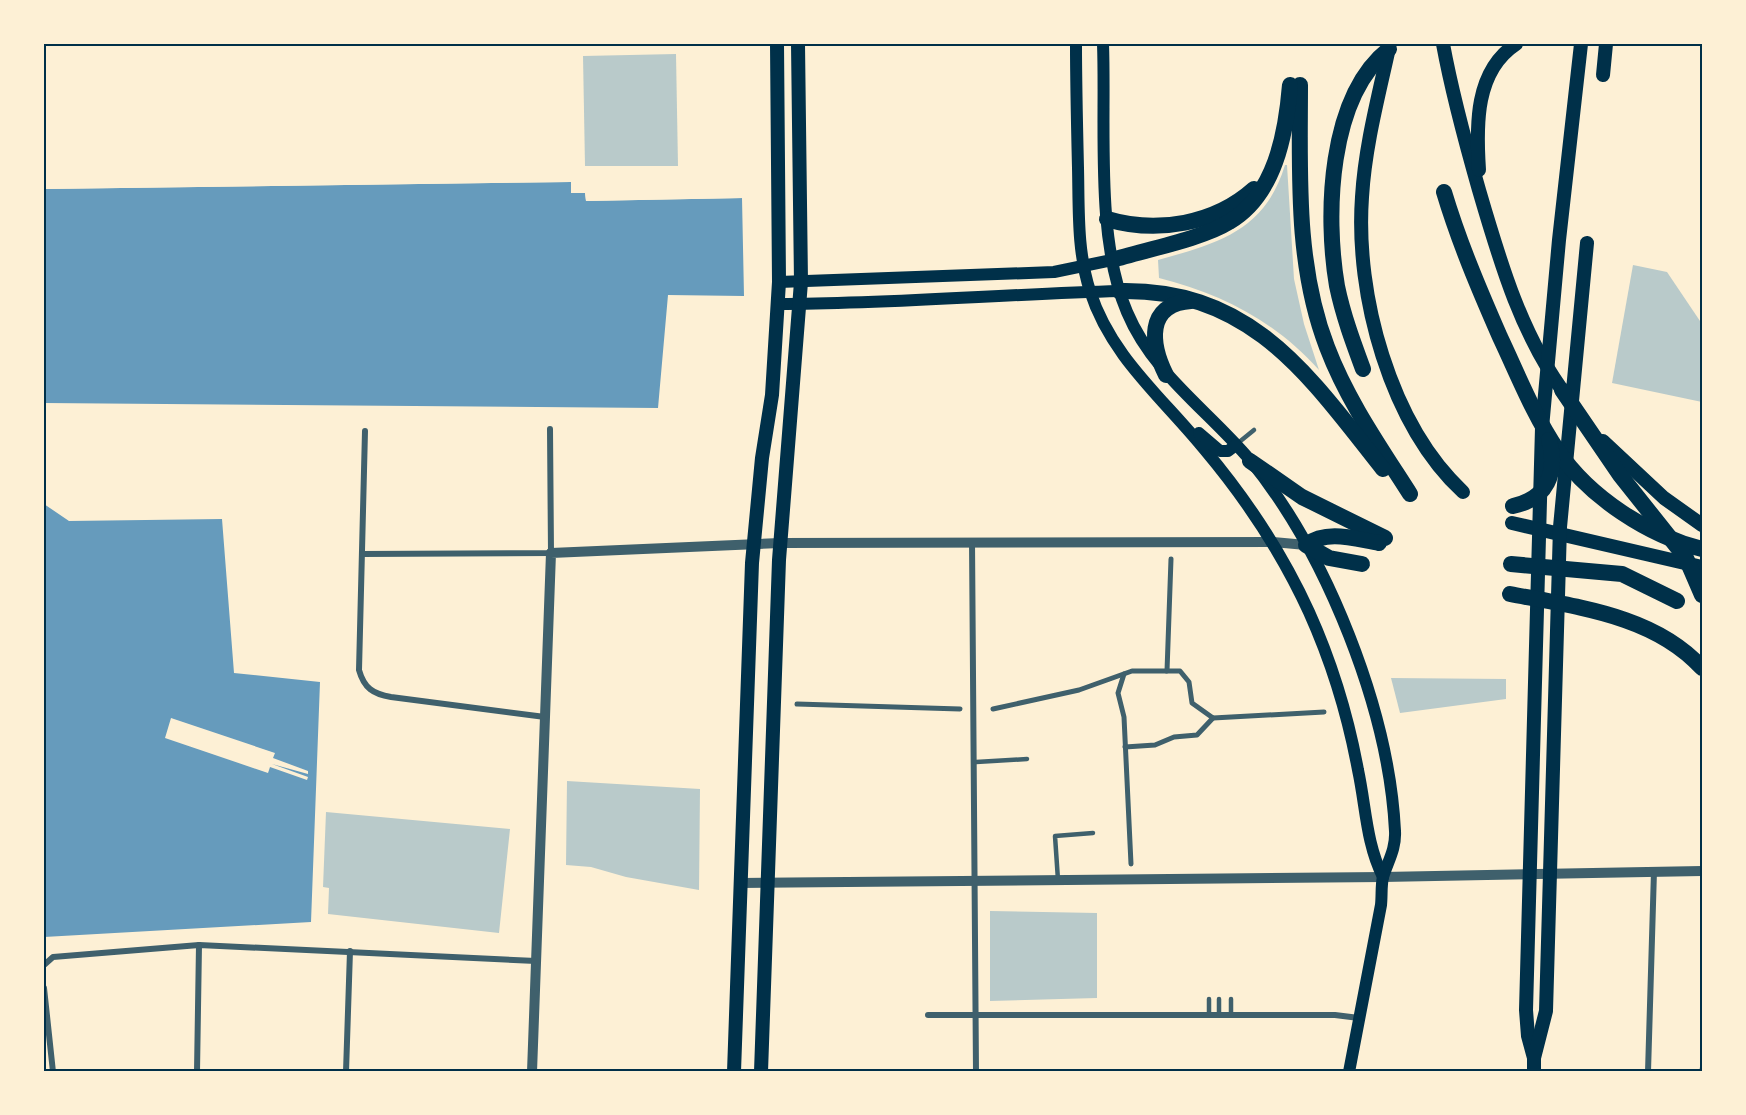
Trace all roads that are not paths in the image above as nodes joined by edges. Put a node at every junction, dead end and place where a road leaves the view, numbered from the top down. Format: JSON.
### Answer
{"nodes":[{"id":1,"x":777,"y":44,"type":"edge"},
{"id":2,"x":798,"y":44,"type":"edge"},
{"id":3,"x":1076,"y":44,"type":"edge"},
{"id":4,"x":1103,"y":44,"type":"edge"},
{"id":5,"x":1443,"y":44,"type":"edge"},
{"id":6,"x":1516,"y":44,"type":"edge"},
{"id":7,"x":1581,"y":44,"type":"edge"},
{"id":8,"x":1606,"y":44,"type":"edge"},
{"id":9,"x":1390,"y":45,"type":"edge"},
{"id":10,"x":1603,"y":75,"type":"dead end"},
{"id":11,"x":1277,"y":153,"type":"junction"},
{"id":12,"x":1444,"y":192,"type":"dead end"},
{"id":13,"x":1485,"y":210,"type":"junction"},
{"id":14,"x":1107,"y":219,"type":"junction"},
{"id":15,"x":1587,"y":243,"type":"dead end"},
{"id":16,"x":1112,"y":260,"type":"junction"},
{"id":17,"x":1083,"y":267,"type":"junction"},
{"id":18,"x":778,"y":282,"type":"junction"},
{"id":19,"x":801,"y":282,"type":"junction"},
{"id":20,"x":1119,"y":291,"type":"junction"},
{"id":21,"x":1090,"y":292,"type":"junction"},
{"id":22,"x":1199,"y":302,"type":"junction"},
{"id":23,"x":778,"y":304,"type":"junction"},
{"id":24,"x":798,"y":304,"type":"junction"},
{"id":25,"x":1363,"y":369,"type":"dead end"},
{"id":26,"x":1166,"y":375,"type":"junction"},
{"id":27,"x":1562,"y":390,"type":"junction"},
{"id":28,"x":1187,"y":428,"type":"junction"},
{"id":29,"x":550,"y":429,"type":"dead end"},
{"id":30,"x":1254,"y":430,"type":"dead end"},
{"id":31,"x":365,"y":431,"type":"dead end"},
{"id":32,"x":1546,"y":431,"type":"junction"},
{"id":33,"x":1236,"y":445,"type":"junction"},
{"id":34,"x":1250,"y":461,"type":"junction"},
{"id":35,"x":1463,"y":492,"type":"dead end"},
{"id":36,"x":1513,"y":506,"type":"dead end"},
{"id":37,"x":1512,"y":523,"type":"dead end"},
{"id":38,"x":1702,"y":525,"type":"edge"},
{"id":39,"x":1670,"y":538,"type":"junction"},
{"id":40,"x":972,"y":541,"type":"junction"},
{"id":41,"x":1273,"y":542,"type":"junction"},
{"id":42,"x":780,"y":543,"type":"junction"},
{"id":43,"x":753,"y":544,"type":"junction"},
{"id":44,"x":1306,"y":545,"type":"junction"},
{"id":45,"x":1702,"y":549,"type":"edge"},
{"id":46,"x":551,"y":553,"type":"junction"},
{"id":47,"x":362,"y":554,"type":"junction"},
{"id":48,"x":1171,"y":559,"type":"dead end"},
{"id":49,"x":1362,"y":564,"type":"dead end"},
{"id":50,"x":1511,"y":564,"type":"dead end"},
{"id":51,"x":1696,"y":566,"type":"edge"},
{"id":52,"x":1510,"y":594,"type":"dead end"},
{"id":53,"x":1702,"y":595,"type":"edge"},
{"id":54,"x":1677,"y":601,"type":"dead end"},
{"id":55,"x":1702,"y":668,"type":"edge"},
{"id":56,"x":1167,"y":671,"type":"junction"},
{"id":57,"x":1124,"y":674,"type":"junction"},
{"id":58,"x":797,"y":704,"type":"dead end"},
{"id":59,"x":960,"y":709,"type":"dead end"},
{"id":60,"x":993,"y":709,"type":"dead end"},
{"id":61,"x":1324,"y":712,"type":"dead end"},
{"id":62,"x":546,"y":717,"type":"junction"},
{"id":63,"x":1213,"y":718,"type":"junction"},
{"id":64,"x":1125,"y":747,"type":"junction"},
{"id":65,"x":1027,"y":759,"type":"dead end"},
{"id":66,"x":976,"y":762,"type":"junction"},
{"id":67,"x":1093,"y":833,"type":"dead end"},
{"id":68,"x":1131,"y":864,"type":"dead end"},
{"id":69,"x":1654,"y":871,"type":"junction"},
{"id":70,"x":1702,"y":871,"type":"edge"},
{"id":71,"x":1383,"y":877,"type":"junction"},
{"id":72,"x":1058,"y":880,"type":"junction"},
{"id":73,"x":976,"y":881,"type":"junction"},
{"id":74,"x":741,"y":883,"type":"junction"},
{"id":75,"x":768,"y":883,"type":"junction"},
{"id":76,"x":199,"y":945,"type":"junction"},
{"id":77,"x":350,"y":951,"type":"junction"},
{"id":78,"x":536,"y":961,"type":"junction"},
{"id":79,"x":44,"y":965,"type":"edge"},
{"id":80,"x":44,"y":988,"type":"edge"},
{"id":81,"x":1209,"y":999,"type":"dead end"},
{"id":82,"x":1219,"y":999,"type":"dead end"},
{"id":83,"x":1231,"y":999,"type":"dead end"},
{"id":84,"x":927,"y":1015,"type":"dead end"},
{"id":85,"x":1209,"y":1015,"type":"junction"},
{"id":86,"x":1219,"y":1015,"type":"junction"},
{"id":87,"x":1231,"y":1015,"type":"junction"},
{"id":88,"x":975,"y":1016,"type":"junction"},
{"id":89,"x":1359,"y":1018,"type":"junction"},
{"id":90,"x":1534,"y":1065,"type":"edge"},
{"id":91,"x":53,"y":1071,"type":"edge"},
{"id":92,"x":197,"y":1071,"type":"edge"},
{"id":93,"x":346,"y":1071,"type":"edge"},
{"id":94,"x":532,"y":1071,"type":"edge"},
{"id":95,"x":735,"y":1071,"type":"edge"},
{"id":96,"x":761,"y":1071,"type":"edge"},
{"id":97,"x":976,"y":1071,"type":"edge"},
{"id":98,"x":1349,"y":1071,"type":"edge"},
{"id":99,"x":1648,"y":1071,"type":"edge"}],
"edges":[{"from":1,"to":18,"type":"main road"},
{"from":2,"to":19,"type":"main road"},
{"from":3,"to":17,"type":"main road"},
{"from":4,"to":14,"type":"main road"},
{"from":5,"to":13,"type":"main road"},
{"from":6,"to":13,"type":"main road"},
{"from":7,"to":90,"type":"main road"},
{"from":8,"to":10,"type":"main road"},
{"from":9,"to":25,"type":"highway"},
{"from":9,"to":35,"type":"main road"},
{"from":11,"to":14,"type":"highway"},
{"from":11,"to":16,"type":"highway"},
{"from":11,"to":22,"type":"highway"},
{"from":12,"to":32,"type":"highway"},
{"from":13,"to":27,"type":"main road"},
{"from":14,"to":16,"type":"main road"},
{"from":15,"to":90,"type":"main road"},
{"from":16,"to":17,"type":"main road"},
{"from":16,"to":20,"type":"main road"},
{"from":17,"to":19,"type":"main road"},
{"from":17,"to":21,"type":"main road"},
{"from":18,"to":19,"type":"main road"},
{"from":18,"to":23,"type":"main road"},
{"from":19,"to":24,"type":"main road"},
{"from":20,"to":21,"type":"main road"},
{"from":20,"to":22,"type":"highway"},
{"from":20,"to":26,"type":"main road"},
{"from":21,"to":24,"type":"main road"},
{"from":21,"to":28,"type":"main road"},
{"from":22,"to":26,"type":"highway"},
{"from":23,"to":24,"type":"main road"},
{"from":23,"to":43,"type":"main road"},
{"from":24,"to":42,"type":"main road"},
{"from":26,"to":33,"type":"main road"},
{"from":27,"to":38,"type":"main road"},
{"from":27,"to":39,"type":"highway"},
{"from":28,"to":33,"type":"main road"},
{"from":28,"to":41,"type":"main road"},
{"from":29,"to":46,"type":"street"},
{"from":30,"to":33,"type":"lane"},
{"from":31,"to":47,"type":"street"},
{"from":32,"to":36,"type":"highway"},
{"from":32,"to":39,"type":"highway"},
{"from":33,"to":34,"type":"main road"},
{"from":34,"to":44,"type":"main road"},
{"from":34,"to":44,"type":"highway"},
{"from":37,"to":51,"type":"main road"},
{"from":39,"to":45,"type":"highway"},
{"from":39,"to":51,"type":"highway"},
{"from":40,"to":41,"type":"street"},
{"from":40,"to":42,"type":"street"},
{"from":40,"to":66,"type":"street"},
{"from":41,"to":44,"type":"street"},
{"from":41,"to":71,"type":"main road"},
{"from":42,"to":43,"type":"street"},
{"from":42,"to":75,"type":"main road"},
{"from":43,"to":46,"type":"street"},
{"from":43,"to":74,"type":"main road"},
{"from":44,"to":49,"type":"highway"},
{"from":44,"to":71,"type":"main road"},
{"from":46,"to":47,"type":"street"},
{"from":46,"to":62,"type":"street"},
{"from":47,"to":62,"type":"street"},
{"from":48,"to":56,"type":"street"},
{"from":50,"to":54,"type":"highway"},
{"from":51,"to":53,"type":"highway"},
{"from":52,"to":55,"type":"highway"},
{"from":56,"to":57,"type":"street"},
{"from":56,"to":63,"type":"street"},
{"from":57,"to":60,"type":"street"},
{"from":57,"to":64,"type":"street"},
{"from":58,"to":59,"type":"street"},
{"from":61,"to":63,"type":"street"},
{"from":62,"to":78,"type":"street"},
{"from":63,"to":64,"type":"street"},
{"from":64,"to":68,"type":"street"},
{"from":65,"to":66,"type":"lane"},
{"from":66,"to":73,"type":"street"},
{"from":67,"to":72,"type":"lane"},
{"from":69,"to":70,"type":"street"},
{"from":69,"to":71,"type":"street"},
{"from":69,"to":99,"type":"street"},
{"from":71,"to":72,"type":"street"},
{"from":71,"to":89,"type":"main road"},
{"from":72,"to":73,"type":"street"},
{"from":73,"to":75,"type":"street"},
{"from":73,"to":88,"type":"street"},
{"from":74,"to":75,"type":"street"},
{"from":74,"to":95,"type":"main road"},
{"from":75,"to":96,"type":"main road"},
{"from":76,"to":77,"type":"street"},
{"from":76,"to":79,"type":"street"},
{"from":76,"to":92,"type":"street"},
{"from":77,"to":78,"type":"street"},
{"from":77,"to":93,"type":"street"},
{"from":78,"to":94,"type":"street"},
{"from":80,"to":91,"type":"street"},
{"from":81,"to":85,"type":"lane"},
{"from":82,"to":86,"type":"lane"},
{"from":83,"to":87,"type":"lane"},
{"from":84,"to":88,"type":"street"},
{"from":85,"to":86,"type":"street"},
{"from":85,"to":88,"type":"street"},
{"from":86,"to":87,"type":"street"},
{"from":87,"to":89,"type":"street"},
{"from":88,"to":97,"type":"street"},
{"from":89,"to":98,"type":"main road"}]}
